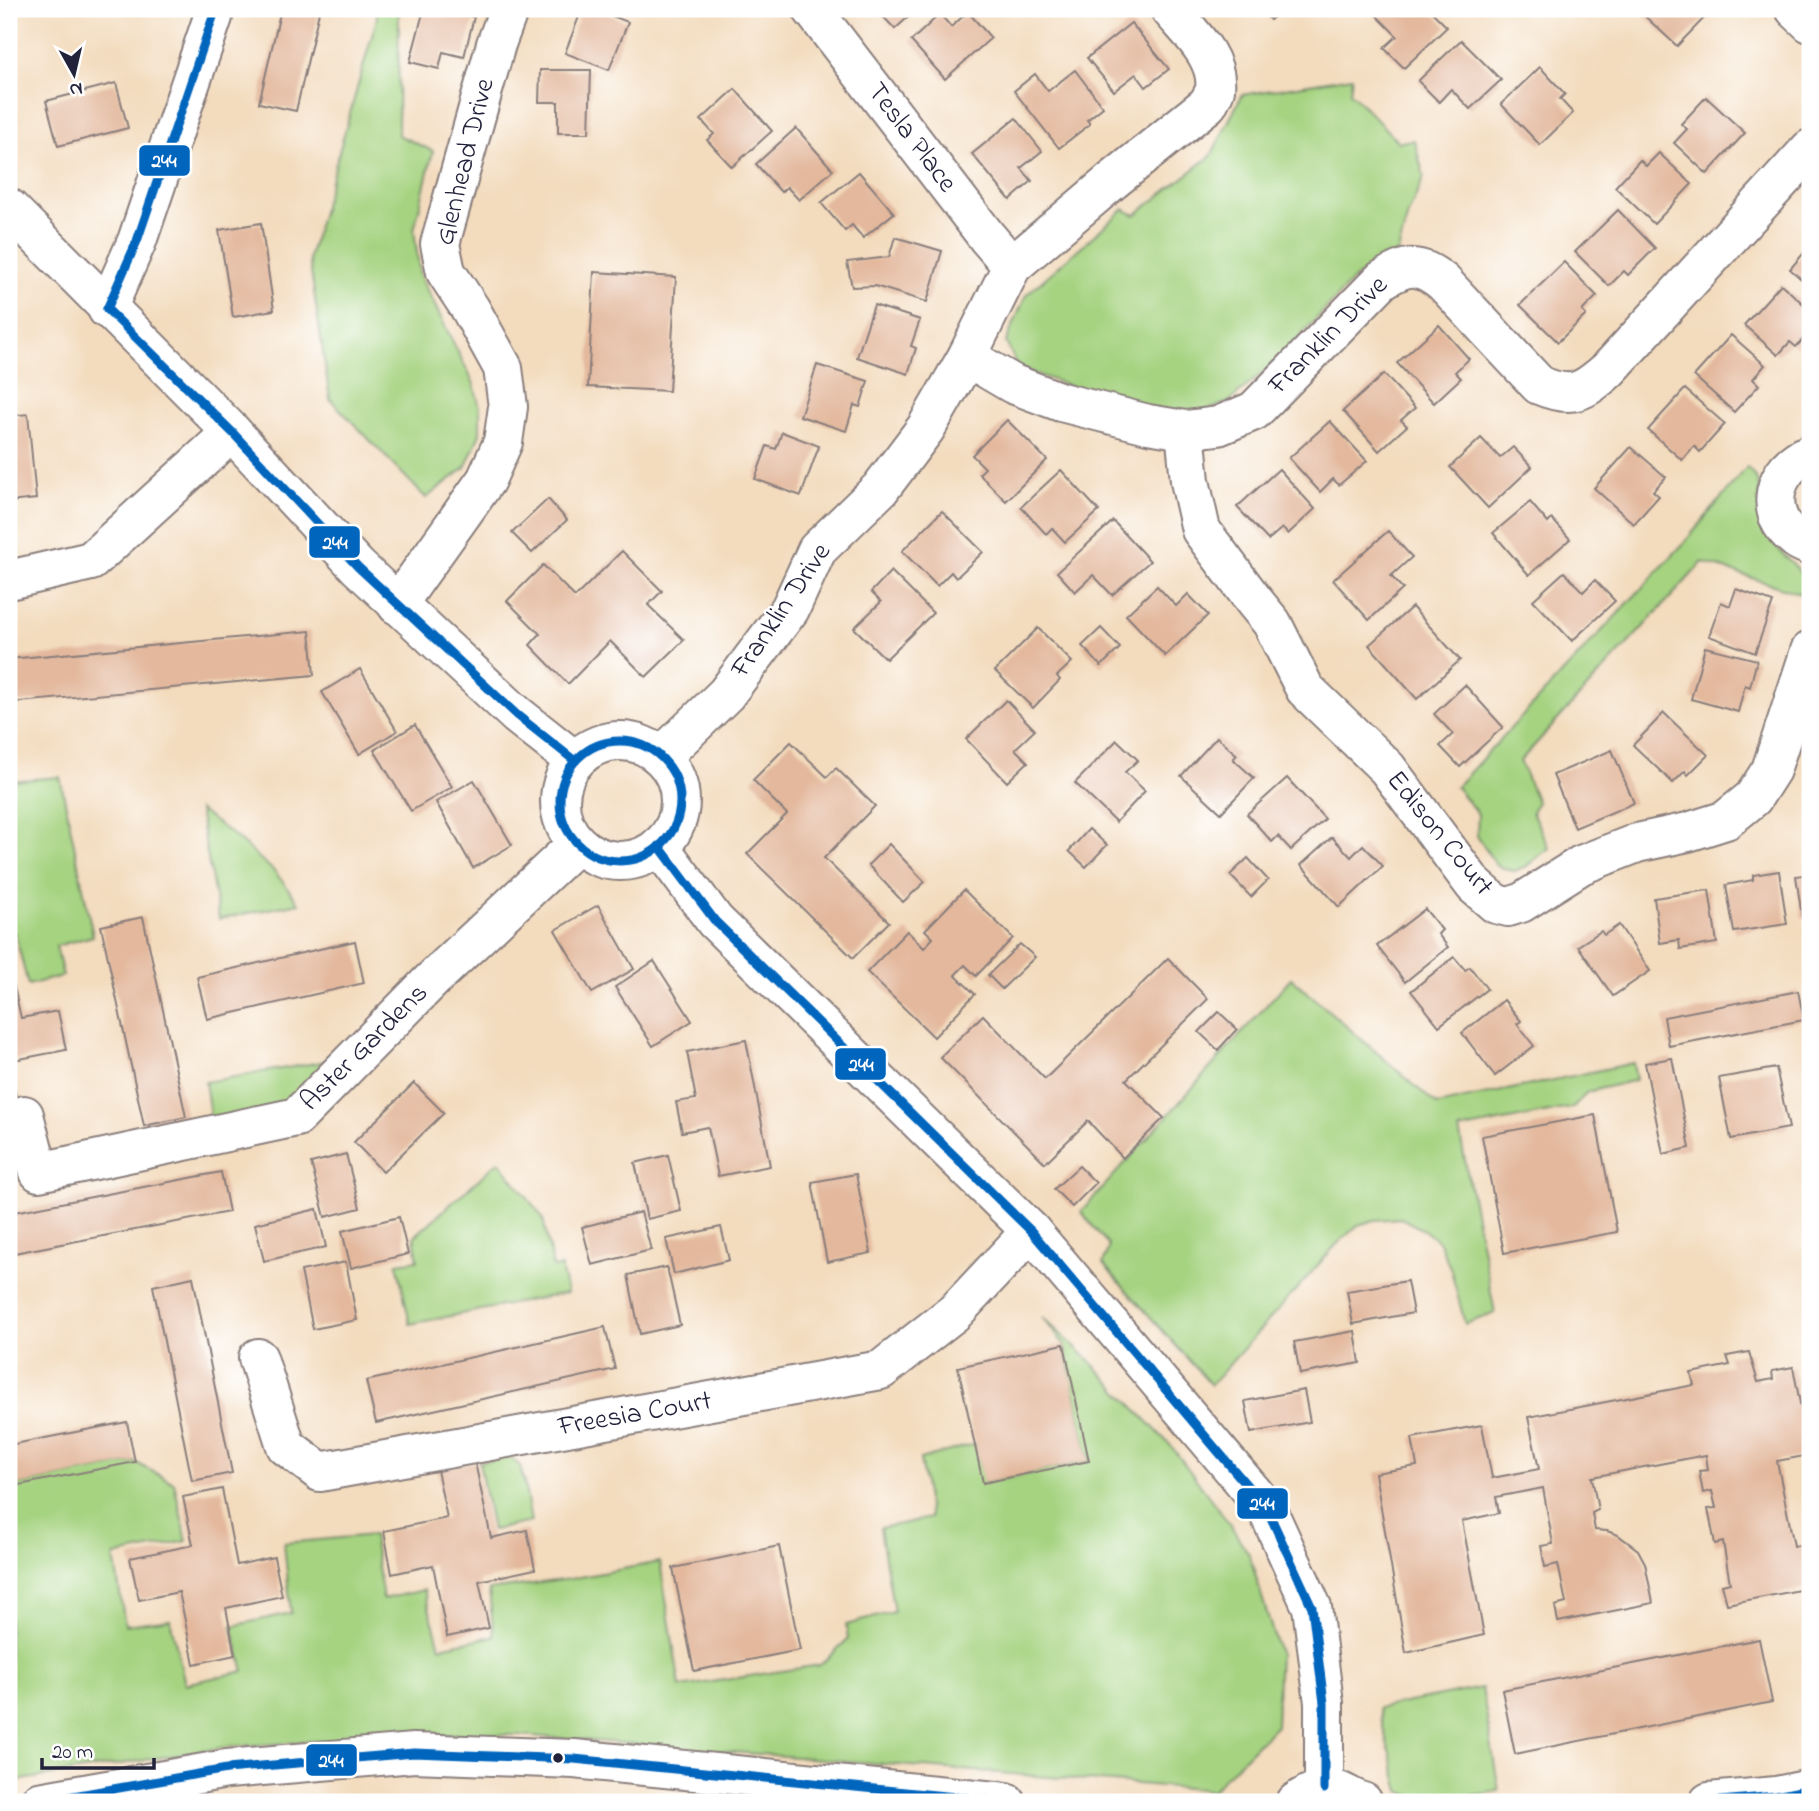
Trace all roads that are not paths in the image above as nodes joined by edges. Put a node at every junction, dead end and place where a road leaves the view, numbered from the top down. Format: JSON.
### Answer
{"nodes":[{"id":1,"x":214,"y":9,"type":"edge"},
{"id":2,"x":509,"y":9,"type":"edge"},
{"id":3,"x":812,"y":9,"type":"edge"},
{"id":4,"x":1170,"y":9,"type":"edge"},
{"id":5,"x":1795,"y":9,"type":"edge"},
{"id":6,"x":1810,"y":23,"type":"edge"},
{"id":7,"x":1810,"y":149,"type":"edge"},
{"id":8,"x":9,"y":208,"type":"edge"},
{"id":9,"x":1012,"y":266,"type":"junction"},
{"id":10,"x":107,"y":309,"type":"junction"},
{"id":11,"x":967,"y":357,"type":"junction"},
{"id":12,"x":1185,"y":430,"type":"junction"},
{"id":13,"x":232,"y":432,"type":"junction"},
{"id":14,"x":1810,"y":454,"type":"edge"},
{"id":15,"x":1810,"y":546,"type":"edge"},
{"id":16,"x":9,"y":580,"type":"edge"},
{"id":17,"x":397,"y":605,"type":"junction"},
{"id":18,"x":1810,"y":651,"type":"edge"},
{"id":19,"x":661,"y":757,"type":"junction"},
{"id":20,"x":575,"y":761,"type":"junction"},
{"id":21,"x":576,"y":845,"type":"junction"},
{"id":22,"x":659,"y":846,"type":"junction"},
{"id":23,"x":24,"y":1115,"type":"dead end"},
{"id":24,"x":1031,"y":1231,"type":"junction"},
{"id":25,"x":258,"y":1358,"type":"dead end"},
{"id":26,"x":1793,"y":1793,"type":"edge"},
{"id":27,"x":1339,"y":1799,"type":"edge"},
{"id":28,"x":39,"y":1802,"type":"edge"},
{"id":29,"x":1006,"y":1802,"type":"edge"},
{"id":30,"x":1709,"y":1802,"type":"edge"}],
"edges":[{"from":1,"to":10,"type":"street"},
{"from":2,"to":17,"type":"street","name":"Glenhead Drive"},
{"from":3,"to":9,"type":"street","name":"Tesla Place"},
{"from":4,"to":9,"type":"street","name":"Franklin Drive"},
{"from":5,"to":6,"type":"street"},
{"from":7,"to":12,"type":"street","name":"Franklin Drive"},
{"from":8,"to":10,"type":"street"},
{"from":9,"to":11,"type":"street","name":"Franklin Drive"},
{"from":10,"to":13,"type":"street"},
{"from":11,"to":12,"type":"street","name":"Franklin Drive"},
{"from":11,"to":19,"type":"street","name":"Franklin Drive"},
{"from":12,"to":18,"type":"street","name":"Edison Court"},
{"from":13,"to":16,"type":"street"},
{"from":13,"to":17,"type":"street"},
{"from":14,"to":15,"type":"street"},
{"from":17,"to":20,"type":"street"},
{"from":19,"to":20,"type":"street"},
{"from":19,"to":22,"type":"street"},
{"from":20,"to":21,"type":"street"},
{"from":21,"to":22,"type":"street"},
{"from":21,"to":23,"type":"street","name":"Aster Gardens"},
{"from":22,"to":24,"type":"street"},
{"from":24,"to":25,"type":"street","name":"Freesia Court"},
{"from":24,"to":27,"type":"street"},
{"from":26,"to":30,"type":"street"},
{"from":28,"to":29,"type":"street"}]}
